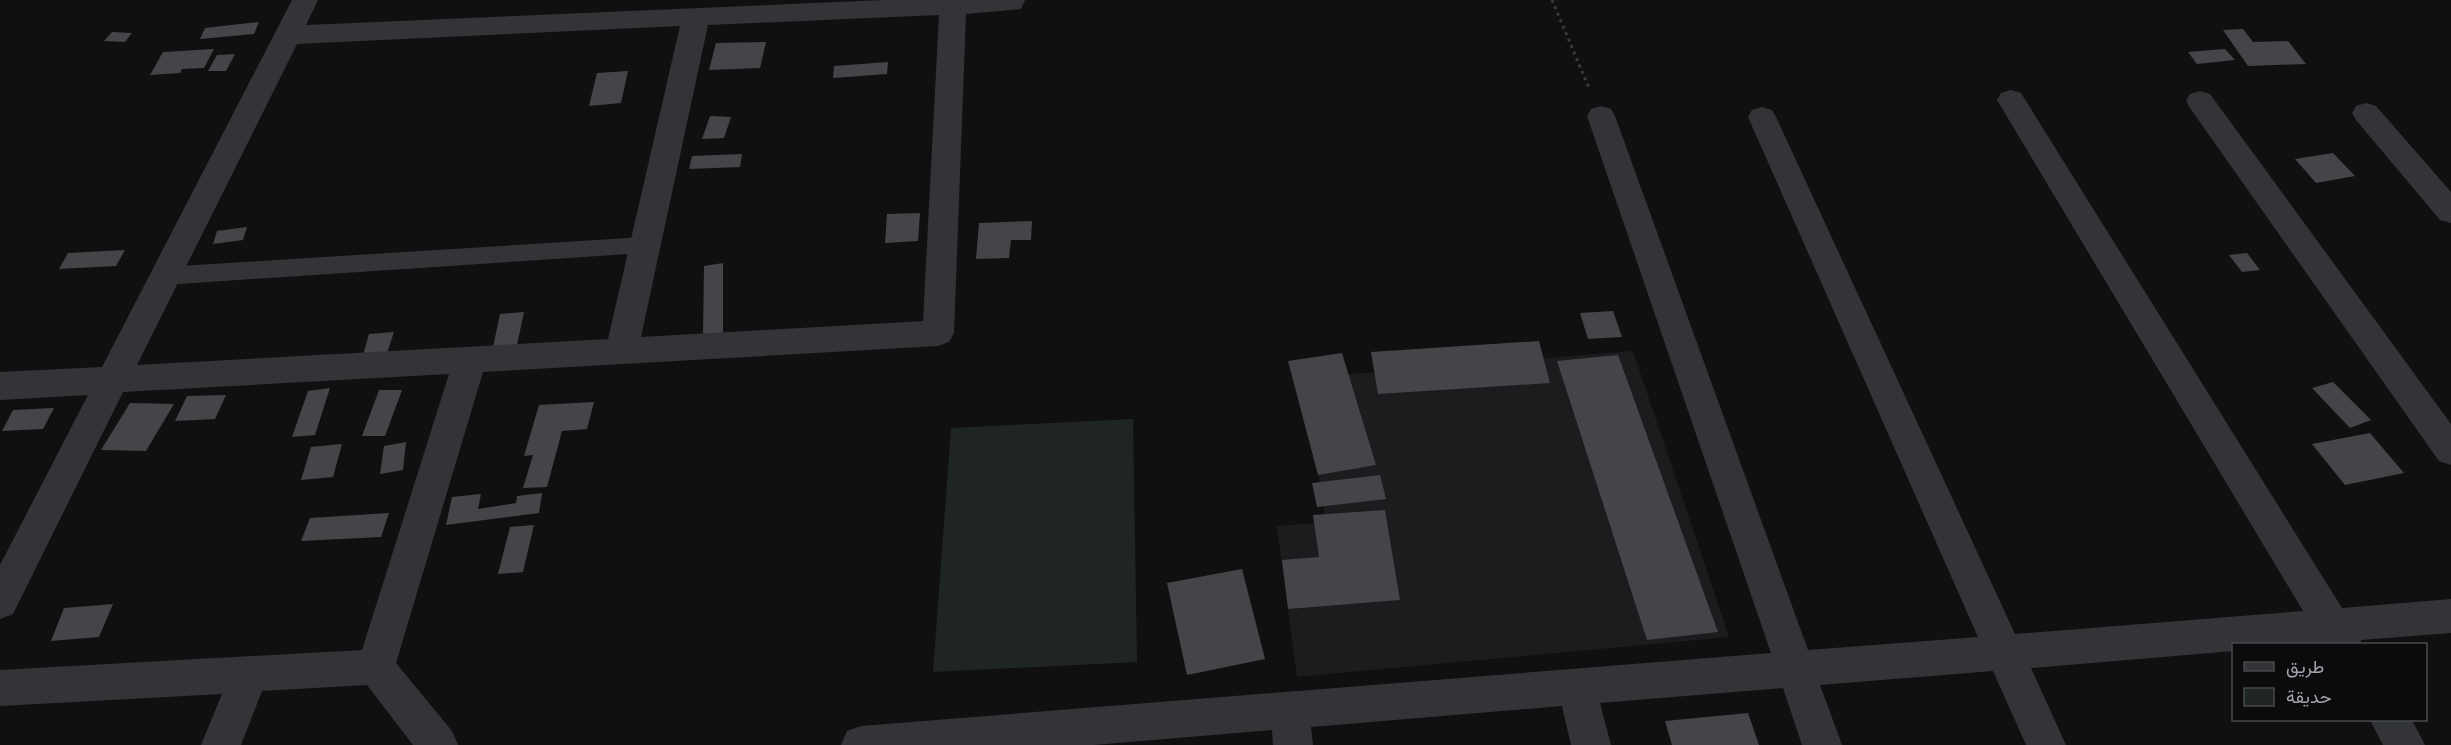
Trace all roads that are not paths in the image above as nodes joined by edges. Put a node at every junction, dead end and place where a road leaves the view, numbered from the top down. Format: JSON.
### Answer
{"nodes":[{"id":1,"x":305,"y":0,"type":"edge"},
{"id":2,"x":1012,"y":0,"type":"edge"},
{"id":3,"x":953,"y":6,"type":"junction"},
{"id":4,"x":696,"y":17,"type":"junction"},
{"id":5,"x":288,"y":35,"type":"junction"},
{"id":6,"x":2011,"y":100,"type":"dead end"},
{"id":7,"x":2200,"y":101,"type":"dead end"},
{"id":8,"x":2366,"y":113,"type":"dead end"},
{"id":9,"x":1601,"y":116,"type":"road end"},
{"id":10,"x":1762,"y":117,"type":"dead end"},
{"id":11,"x":2451,"y":212,"type":"edge"},
{"id":12,"x":644,"y":245,"type":"junction"},
{"id":13,"x":164,"y":276,"type":"junction"},
{"id":14,"x":621,"y":352,"type":"junction"},
{"id":15,"x":470,"y":360,"type":"junction"},
{"id":16,"x":113,"y":378,"type":"junction"},
{"id":17,"x":0,"y":386,"type":"edge"},
{"id":18,"x":2451,"y":451,"type":"edge"},
{"id":19,"x":0,"y":602,"type":"edge"},
{"id":20,"x":2451,"y":616,"type":"edge"},
{"id":21,"x":2339,"y":636,"type":"edge"},
{"id":22,"x":2004,"y":651,"type":"junction"},
{"id":23,"x":376,"y":667,"type":"junction"},
{"id":24,"x":1795,"y":668,"type":"junction"},
{"id":25,"x":249,"y":675,"type":"junction"},
{"id":26,"x":1577,"y":686,"type":"junction"},
{"id":27,"x":0,"y":688,"type":"edge"},
{"id":28,"x":2391,"y":721,"type":"edge"},
{"id":29,"x":1291,"y":728,"type":"edge"},
{"id":30,"x":221,"y":745,"type":"edge"},
{"id":31,"x":438,"y":745,"type":"edge"},
{"id":32,"x":861,"y":745,"type":"edge"},
{"id":33,"x":1591,"y":745,"type":"edge"},
{"id":34,"x":1822,"y":745,"type":"edge"},
{"id":35,"x":2046,"y":745,"type":"edge"},
{"id":36,"x":2405,"y":745,"type":"edge"}],
"edges":[{"from":1,"to":5,"type":"street"},
{"from":2,"to":3,"type":"street"},
{"from":3,"to":4,"type":"street"},
{"from":3,"to":14,"type":"street"},
{"from":4,"to":5,"type":"street"},
{"from":4,"to":12,"type":"street"},
{"from":5,"to":13,"type":"street"},
{"from":6,"to":21,"type":"street"},
{"from":7,"to":18,"type":"street"},
{"from":8,"to":11,"type":"street"},
{"from":9,"to":24,"type":"street"},
{"from":10,"to":22,"type":"street"},
{"from":12,"to":13,"type":"lane"},
{"from":12,"to":14,"type":"street"},
{"from":13,"to":16,"type":"street"},
{"from":14,"to":15,"type":"street"},
{"from":15,"to":16,"type":"street"},
{"from":15,"to":23,"type":"street"},
{"from":16,"to":17,"type":"street"},
{"from":16,"to":19,"type":"street"},
{"from":20,"to":21,"type":"street"},
{"from":21,"to":22,"type":"street"},
{"from":22,"to":24,"type":"street"},
{"from":22,"to":35,"type":"street"},
{"from":23,"to":25,"type":"street"},
{"from":23,"to":31,"type":"street"},
{"from":24,"to":26,"type":"street"},
{"from":24,"to":34,"type":"street"},
{"from":25,"to":27,"type":"street"},
{"from":25,"to":30,"type":"street"},
{"from":26,"to":29,"type":"street"},
{"from":26,"to":33,"type":"street"},
{"from":28,"to":36,"type":"street"},
{"from":29,"to":32,"type":"street"}]}
